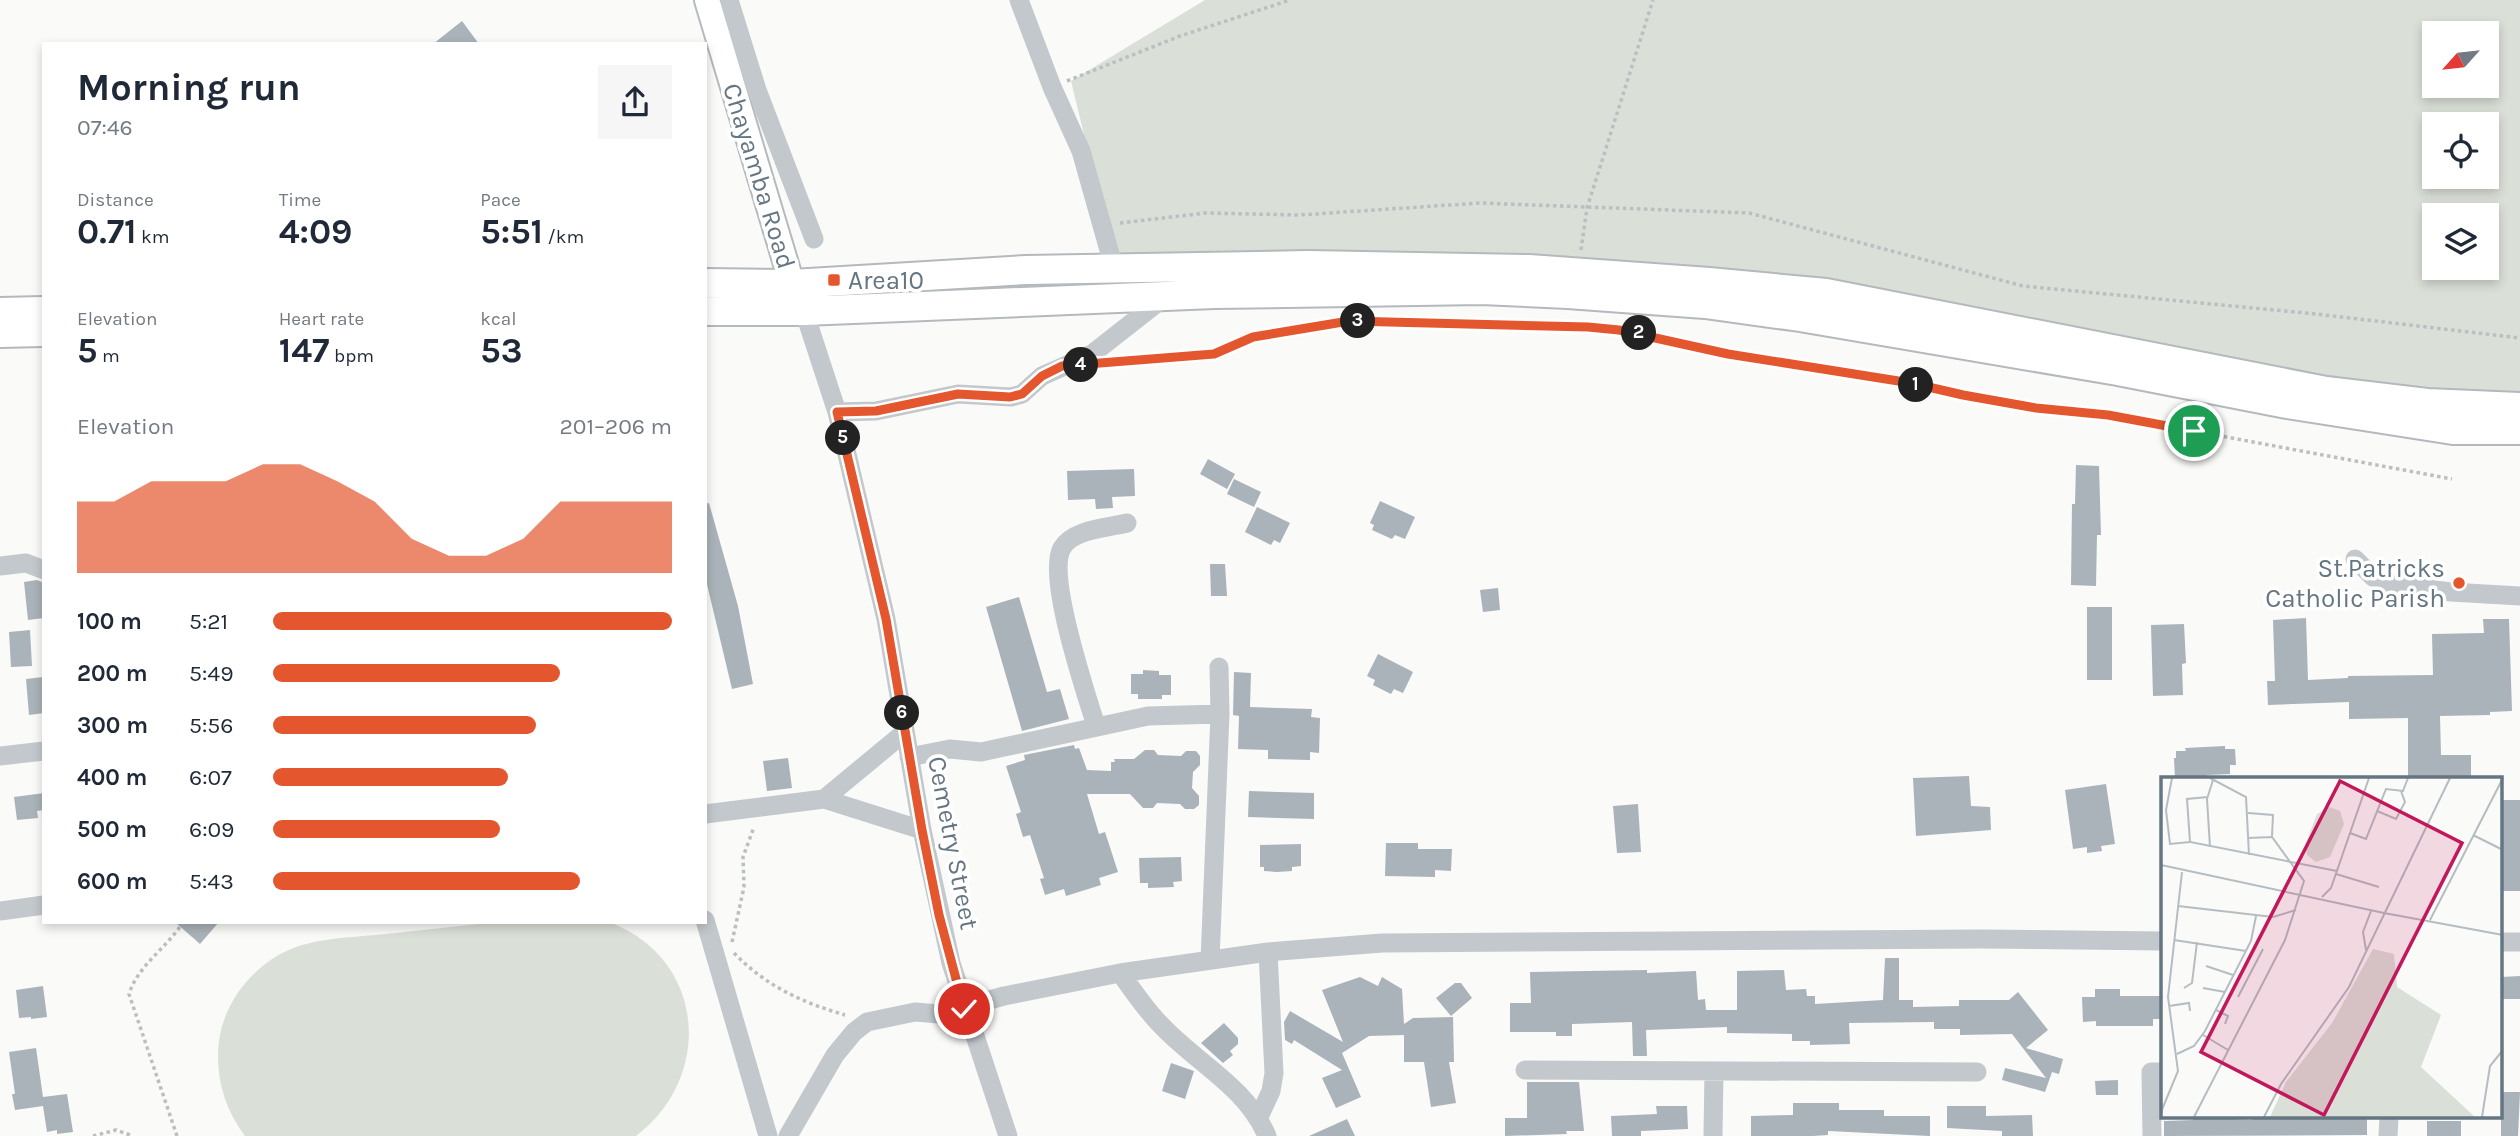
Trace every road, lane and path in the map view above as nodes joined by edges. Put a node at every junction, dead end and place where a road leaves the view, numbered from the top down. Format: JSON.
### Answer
{"nodes":[{"id":1,"x":707,"y":0,"type":"edge"},
{"id":2,"x":729,"y":0,"type":"edge"},
{"id":3,"x":1019,"y":0,"type":"edge"},
{"id":4,"x":1290,"y":0,"type":"edge"},
{"id":5,"x":1653,"y":0,"type":"edge"},
{"id":6,"x":1052,"y":87,"type":"junction"},
{"id":7,"x":1587,"y":208,"type":"junction"},
{"id":8,"x":1101,"y":225,"type":"junction"},
{"id":9,"x":814,"y":239,"type":"dead end"},
{"id":10,"x":1114,"y":268,"type":"junction"},
{"id":11,"x":1577,"y":272,"type":"junction"},
{"id":12,"x":707,"y":283,"type":"edge"},
{"id":13,"x":792,"y":284,"type":"junction"},
{"id":14,"x":1166,"y":296,"type":"junction"},
{"id":15,"x":42,"y":311,"type":"edge"},
{"id":16,"x":707,"y":311,"type":"edge"},
{"id":17,"x":804,"y":311,"type":"junction"},
{"id":18,"x":0,"y":312,"type":"edge"},
{"id":19,"x":42,"y":332,"type":"edge"},
{"id":20,"x":0,"y":333,"type":"edge"},
{"id":21,"x":2520,"y":338,"type":"edge"},
{"id":22,"x":1104,"y":363,"type":"dead end"},
{"id":23,"x":2520,"y":407,"type":"edge"},
{"id":24,"x":837,"y":412,"type":"junction"},
{"id":25,"x":2520,"y":430,"type":"edge"},
{"id":26,"x":2452,"y":479,"type":"dead end"},
{"id":27,"x":1126,"y":523,"type":"dead end"},
{"id":28,"x":2355,"y":559,"type":"dead end"},
{"id":29,"x":0,"y":566,"type":"edge"},
{"id":30,"x":42,"y":569,"type":"edge"},
{"id":31,"x":2520,"y":596,"type":"edge"},
{"id":32,"x":1219,"y":667,"type":"dead end"},
{"id":33,"x":1220,"y":715,"type":"junction"},
{"id":34,"x":1096,"y":726,"type":"junction"},
{"id":35,"x":905,"y":732,"type":"junction"},
{"id":36,"x":42,"y":751,"type":"edge"},
{"id":37,"x":0,"y":756,"type":"edge"},
{"id":38,"x":909,"y":757,"type":"junction"},
{"id":39,"x":824,"y":799,"type":"junction"},
{"id":40,"x":762,"y":807,"type":"junction"},
{"id":41,"x":707,"y":814,"type":"edge"},
{"id":42,"x":922,"y":830,"type":"junction"},
{"id":43,"x":42,"y":905,"type":"edge"},
{"id":44,"x":0,"y":911,"type":"edge"},
{"id":45,"x":181,"y":924,"type":"edge"},
{"id":46,"x":706,"y":924,"type":"edge"},
{"id":47,"x":2161,"y":941,"type":"edge"},
{"id":48,"x":2502,"y":942,"type":"edge"},
{"id":49,"x":2520,"y":942,"type":"edge"},
{"id":50,"x":730,"y":948,"type":"junction"},
{"id":51,"x":1268,"y":952,"type":"junction"},
{"id":52,"x":1210,"y":960,"type":"junction"},
{"id":53,"x":718,"y":968,"type":"junction"},
{"id":54,"x":1120,"y":973,"type":"junction"},
{"id":55,"x":964,"y":1009,"type":"junction"},
{"id":56,"x":867,"y":1022,"type":"junction"},
{"id":57,"x":1525,"y":1070,"type":"dead end"},
{"id":58,"x":1714,"y":1070,"type":"junction"},
{"id":59,"x":1977,"y":1072,"type":"dead end"},
{"id":60,"x":2161,"y":1072,"type":"edge"},
{"id":61,"x":1259,"y":1117,"type":"junction"},
{"id":62,"x":2389,"y":1118,"type":"edge"},
{"id":63,"x":93,"y":1136,"type":"edge"},
{"id":64,"x":133,"y":1136,"type":"edge"},
{"id":65,"x":177,"y":1136,"type":"edge"},
{"id":66,"x":768,"y":1136,"type":"edge"},
{"id":67,"x":788,"y":1136,"type":"edge"},
{"id":68,"x":1009,"y":1136,"type":"edge"},
{"id":69,"x":1267,"y":1136,"type":"edge"},
{"id":70,"x":1713,"y":1136,"type":"edge"},
{"id":71,"x":2152,"y":1136,"type":"edge"},
{"id":72,"x":2388,"y":1136,"type":"edge"}],
"edges":[{"from":1,"to":13,"type":"main road","name":"Chayamba Road"},
{"from":2,"to":9,"type":"street"},
{"from":3,"to":6,"type":"street"},
{"from":4,"to":6,"type":"path"},
{"from":5,"to":7,"type":"path"},
{"from":6,"to":8,"type":"street"},
{"from":7,"to":8,"type":"path"},
{"from":7,"to":11,"type":"path"},
{"from":7,"to":21,"type":"path"},
{"from":8,"to":10,"type":"street"},
{"from":10,"to":11,"type":"highway"},
{"from":10,"to":13,"type":"highway"},
{"from":11,"to":23,"type":"highway"},
{"from":12,"to":13,"type":"highway"},
{"from":13,"to":17,"type":"main road","name":"Chayamba Road"},
{"from":14,"to":17,"type":"highway"},
{"from":14,"to":24,"type":"street"},
{"from":14,"to":25,"type":"highway"},
{"from":15,"to":18,"type":"highway"},
{"from":16,"to":17,"type":"highway"},
{"from":17,"to":24,"type":"street","name":"Cemetry Street"},
{"from":19,"to":20,"type":"highway"},
{"from":22,"to":26,"type":"path"},
{"from":24,"to":35,"type":"street","name":"Cemetry Street"},
{"from":27,"to":34,"type":"street"},
{"from":28,"to":31,"type":"street"},
{"from":29,"to":30,"type":"street"},
{"from":32,"to":33,"type":"street"},
{"from":33,"to":34,"type":"street"},
{"from":33,"to":52,"type":"street"},
{"from":34,"to":38,"type":"street"},
{"from":35,"to":38,"type":"street","name":"Cemetry Street"},
{"from":35,"to":39,"type":"street"},
{"from":36,"to":37,"type":"street"},
{"from":38,"to":42,"type":"street","name":"Cemetry Street"},
{"from":39,"to":40,"type":"street"},
{"from":39,"to":42,"type":"street"},
{"from":40,"to":41,"type":"street"},
{"from":40,"to":50,"type":"path"},
{"from":42,"to":55,"type":"street","name":"Cemetry Street"},
{"from":43,"to":44,"type":"street"},
{"from":45,"to":65,"type":"path"},
{"from":46,"to":53,"type":"street"},
{"from":47,"to":51,"type":"street"},
{"from":48,"to":49,"type":"street"},
{"from":50,"to":53,"type":"path"},
{"from":50,"to":56,"type":"path"},
{"from":51,"to":52,"type":"street"},
{"from":51,"to":61,"type":"street"},
{"from":52,"to":54,"type":"street"},
{"from":53,"to":66,"type":"street"},
{"from":54,"to":55,"type":"street"},
{"from":54,"to":61,"type":"street"},
{"from":55,"to":56,"type":"street"},
{"from":55,"to":68,"type":"street","name":"Cemetry Street"},
{"from":56,"to":67,"type":"street"},
{"from":57,"to":58,"type":"street"},
{"from":58,"to":59,"type":"street"},
{"from":58,"to":70,"type":"street"},
{"from":60,"to":71,"type":"street"},
{"from":61,"to":69,"type":"street"},
{"from":62,"to":72,"type":"street"},
{"from":63,"to":64,"type":"path"}]}
